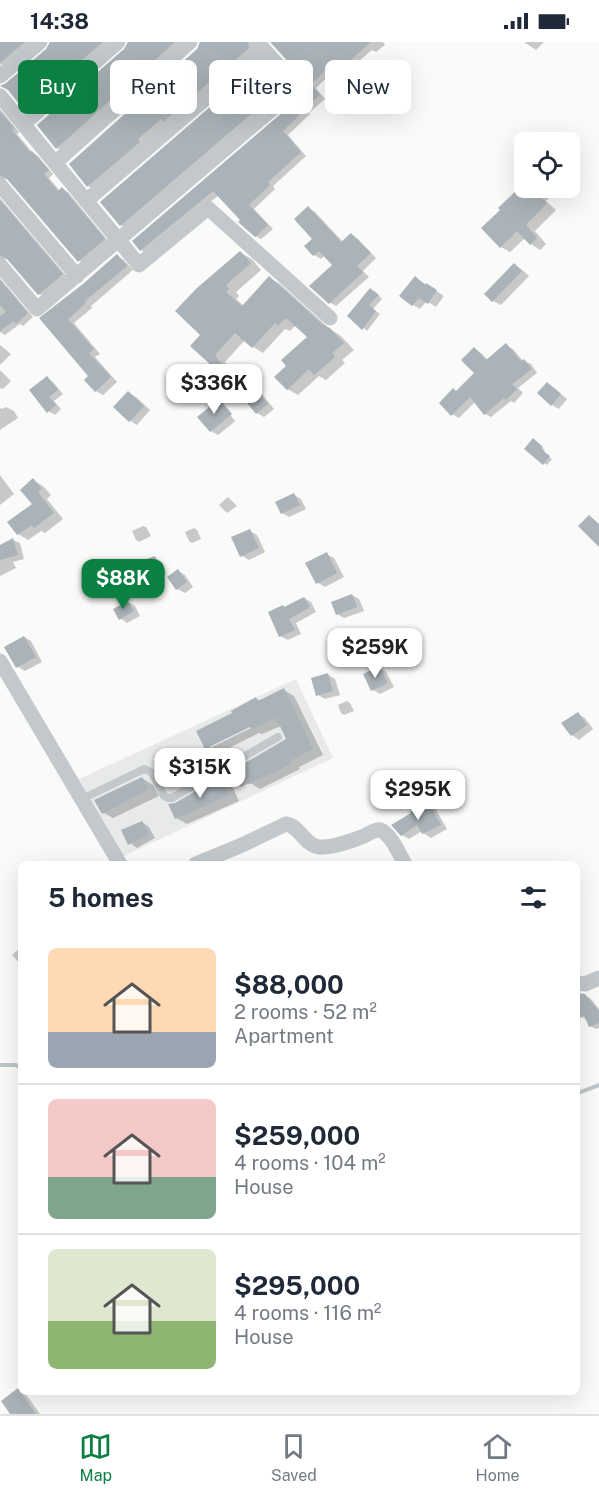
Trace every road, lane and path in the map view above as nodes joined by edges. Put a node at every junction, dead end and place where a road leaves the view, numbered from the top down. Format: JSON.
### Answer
{"nodes":[{"id":1,"x":39,"y":42,"type":"edge"},
{"id":2,"x":118,"y":42,"type":"edge"},
{"id":3,"x":190,"y":42,"type":"edge"},
{"id":4,"x":260,"y":45,"type":"edge"},
{"id":5,"x":0,"y":76,"type":"edge"},
{"id":6,"x":0,"y":96,"type":"edge"},
{"id":7,"x":23,"y":124,"type":"junction"},
{"id":8,"x":55,"y":163,"type":"junction"},
{"id":9,"x":0,"y":185,"type":"edge"},
{"id":10,"x":86,"y":201,"type":"junction"},
{"id":11,"x":118,"y":240,"type":"junction"},
{"id":12,"x":0,"y":265,"type":"edge"},
{"id":13,"x":77,"y":276,"type":"junction"},
{"id":14,"x":330,"y":318,"type":"dead end"},
{"id":15,"x":0,"y":661,"type":"edge"},
{"id":16,"x":278,"y":737,"type":"dead end"},
{"id":17,"x":81,"y":800,"type":"junction"},
{"id":18,"x":118,"y":861,"type":"edge"},
{"id":19,"x":203,"y":861,"type":"edge"},
{"id":20,"x":403,"y":861,"type":"edge"},
{"id":21,"x":599,"y":978,"type":"edge"},
{"id":22,"x":580,"y":983,"type":"edge"}],
"edges":[{"from":1,"to":5,"type":"street"},
{"from":2,"to":7,"type":"street"},
{"from":3,"to":8,"type":"street"},
{"from":4,"to":10,"type":"street"},
{"from":4,"to":11,"type":"street"},
{"from":6,"to":7,"type":"street"},
{"from":7,"to":8,"type":"street"},
{"from":8,"to":10,"type":"street"},
{"from":9,"to":13,"type":"street"},
{"from":10,"to":11,"type":"street"},
{"from":11,"to":13,"type":"street"},
{"from":11,"to":14,"type":"street"},
{"from":12,"to":13,"type":"street"},
{"from":15,"to":17,"type":"street"},
{"from":16,"to":17,"type":"lane"},
{"from":17,"to":18,"type":"street"},
{"from":19,"to":20,"type":"street"},
{"from":21,"to":22,"type":"street"}]}
